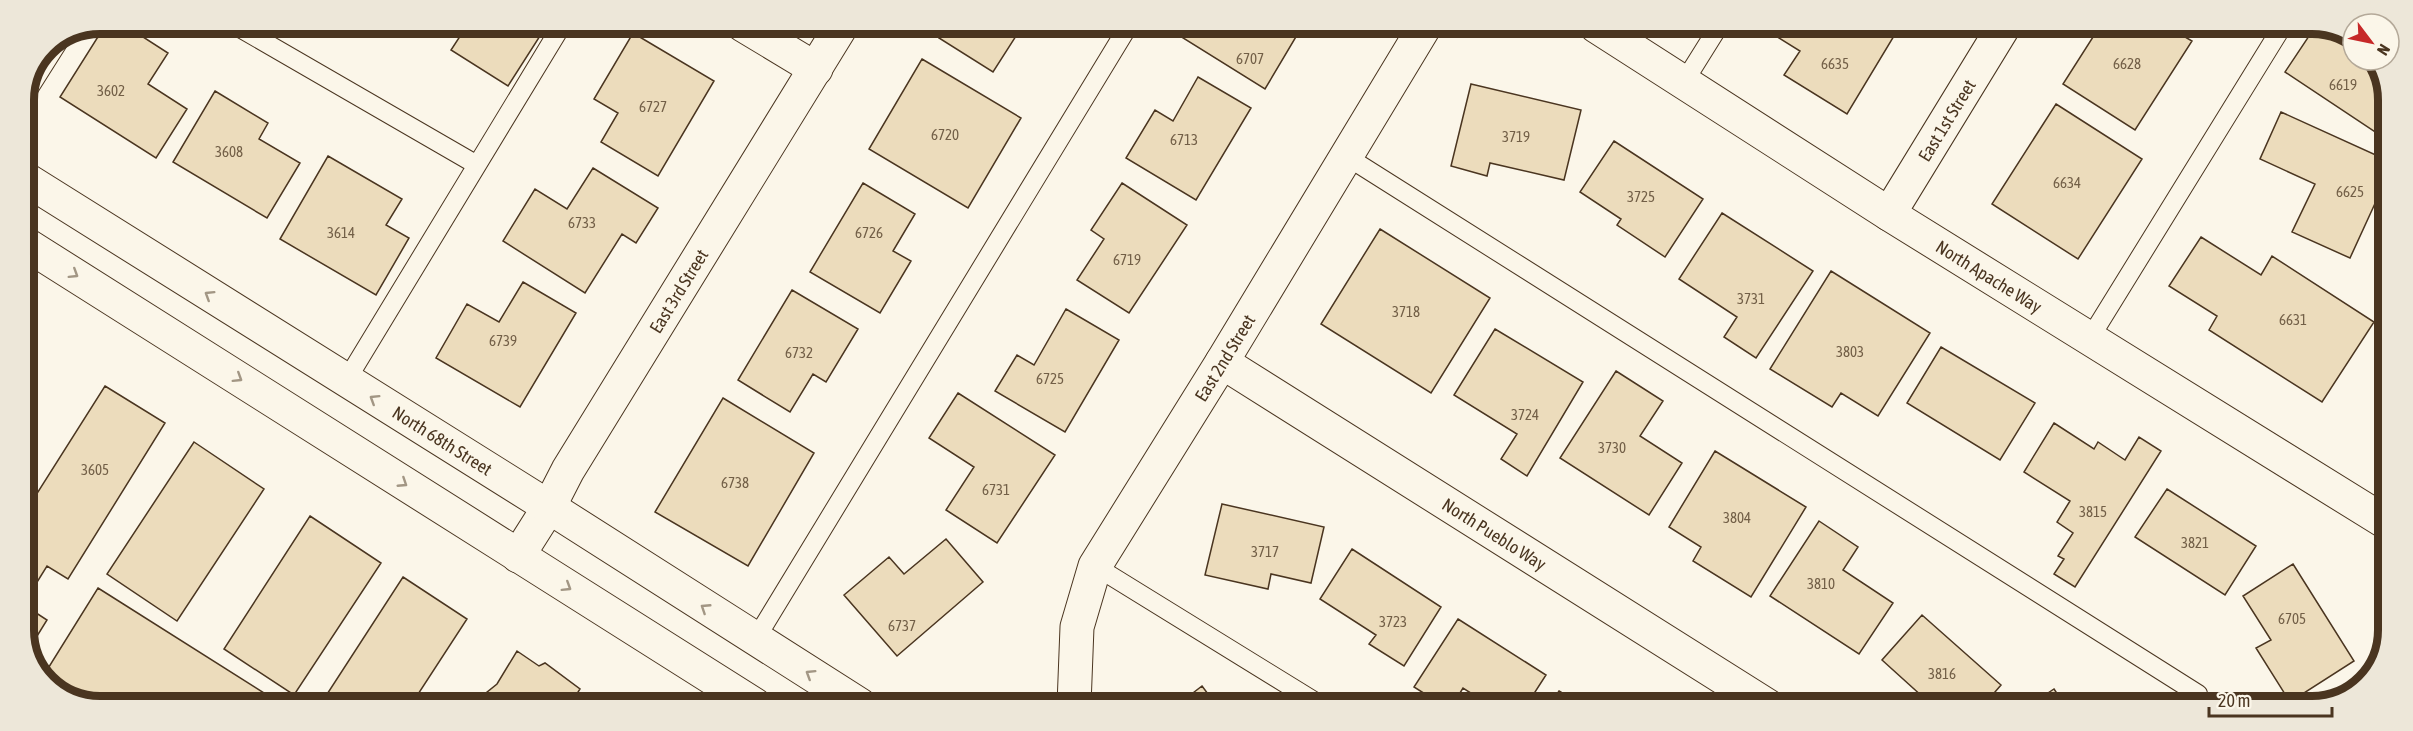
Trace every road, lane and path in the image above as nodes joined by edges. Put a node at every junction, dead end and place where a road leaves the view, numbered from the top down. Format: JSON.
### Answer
{"nodes":[{"id":1,"x":250,"y":34,"type":"edge"},
{"id":2,"x":557,"y":34,"type":"edge"},
{"id":3,"x":758,"y":34,"type":"edge"},
{"id":4,"x":837,"y":34,"type":"edge"},
{"id":5,"x":1124,"y":34,"type":"edge"},
{"id":6,"x":1420,"y":34,"type":"edge"},
{"id":7,"x":1609,"y":34,"type":"edge"},
{"id":8,"x":1714,"y":34,"type":"edge"},
{"id":9,"x":1999,"y":34,"type":"edge"},
{"id":10,"x":2278,"y":34,"type":"edge"},
{"id":11,"x":816,"y":69,"type":"junction"},
{"id":12,"x":1684,"y":82,"type":"junction"},
{"id":13,"x":1346,"y":156,"type":"junction"},
{"id":14,"x":477,"y":165,"type":"junction"},
{"id":15,"x":34,"y":184,"type":"edge"},
{"id":16,"x":1889,"y":214,"type":"junction"},
{"id":17,"x":34,"y":250,"type":"edge"},
{"id":18,"x":2090,"y":338,"type":"junction"},
{"id":19,"x":1222,"y":362,"type":"junction"},
{"id":20,"x":346,"y":381,"type":"junction"},
{"id":21,"x":549,"y":507,"type":"junction"},
{"id":22,"x":2378,"y":517,"type":"edge"},
{"id":23,"x":518,"y":556,"type":"junction"},
{"id":24,"x":1095,"y":566,"type":"junction"},
{"id":25,"x":754,"y":640,"type":"junction"},
{"id":26,"x":741,"y":696,"type":"edge"},
{"id":27,"x":845,"y":696,"type":"edge"},
{"id":28,"x":1074,"y":696,"type":"edge"},
{"id":29,"x":1306,"y":696,"type":"edge"},
{"id":30,"x":1752,"y":696,"type":"edge"},
{"id":31,"x":2198,"y":696,"type":"edge"}],
"edges":[{"from":1,"to":14,"type":"lane"},
{"from":2,"to":14,"type":"lane"},
{"from":3,"to":11,"type":"street"},
{"from":4,"to":11,"type":"street","name":"East 3rd Street"},
{"from":5,"to":25,"type":"lane"},
{"from":6,"to":13,"type":"street","name":"East 2nd Street"},
{"from":7,"to":12,"type":"street","name":"North Apache Way"},
{"from":8,"to":12,"type":"lane"},
{"from":9,"to":16,"type":"street","name":"East 1st Street"},
{"from":10,"to":18,"type":"lane"},
{"from":11,"to":21,"type":"street","name":"East 3rd Street"},
{"from":12,"to":16,"type":"street","name":"North Apache Way"},
{"from":13,"to":19,"type":"street","name":"East 2nd Street"},
{"from":13,"to":31,"type":"lane"},
{"from":14,"to":20,"type":"lane"},
{"from":20,"to":15,"type":"street","name":"North 68th Street","one_way":true},
{"from":16,"to":18,"type":"street","name":"North Apache Way"},
{"from":17,"to":23,"type":"street","one_way":true},
{"from":18,"to":22,"type":"street","name":"North Apache Way"},
{"from":19,"to":24,"type":"street","name":"East 2nd Street"},
{"from":19,"to":30,"type":"street","name":"North Pueblo Way"},
{"from":21,"to":20,"type":"street","name":"North 68th Street","one_way":true},
{"from":21,"to":23,"type":"street","name":"East 3rd Street"},
{"from":25,"to":21,"type":"street","name":"North 68th Street","one_way":true},
{"from":23,"to":26,"type":"street","one_way":true},
{"from":24,"to":28,"type":"street","name":"East 2nd Street"},
{"from":24,"to":29,"type":"lane"},
{"from":27,"to":25,"type":"street","name":"North 68th Street","one_way":true}]}
